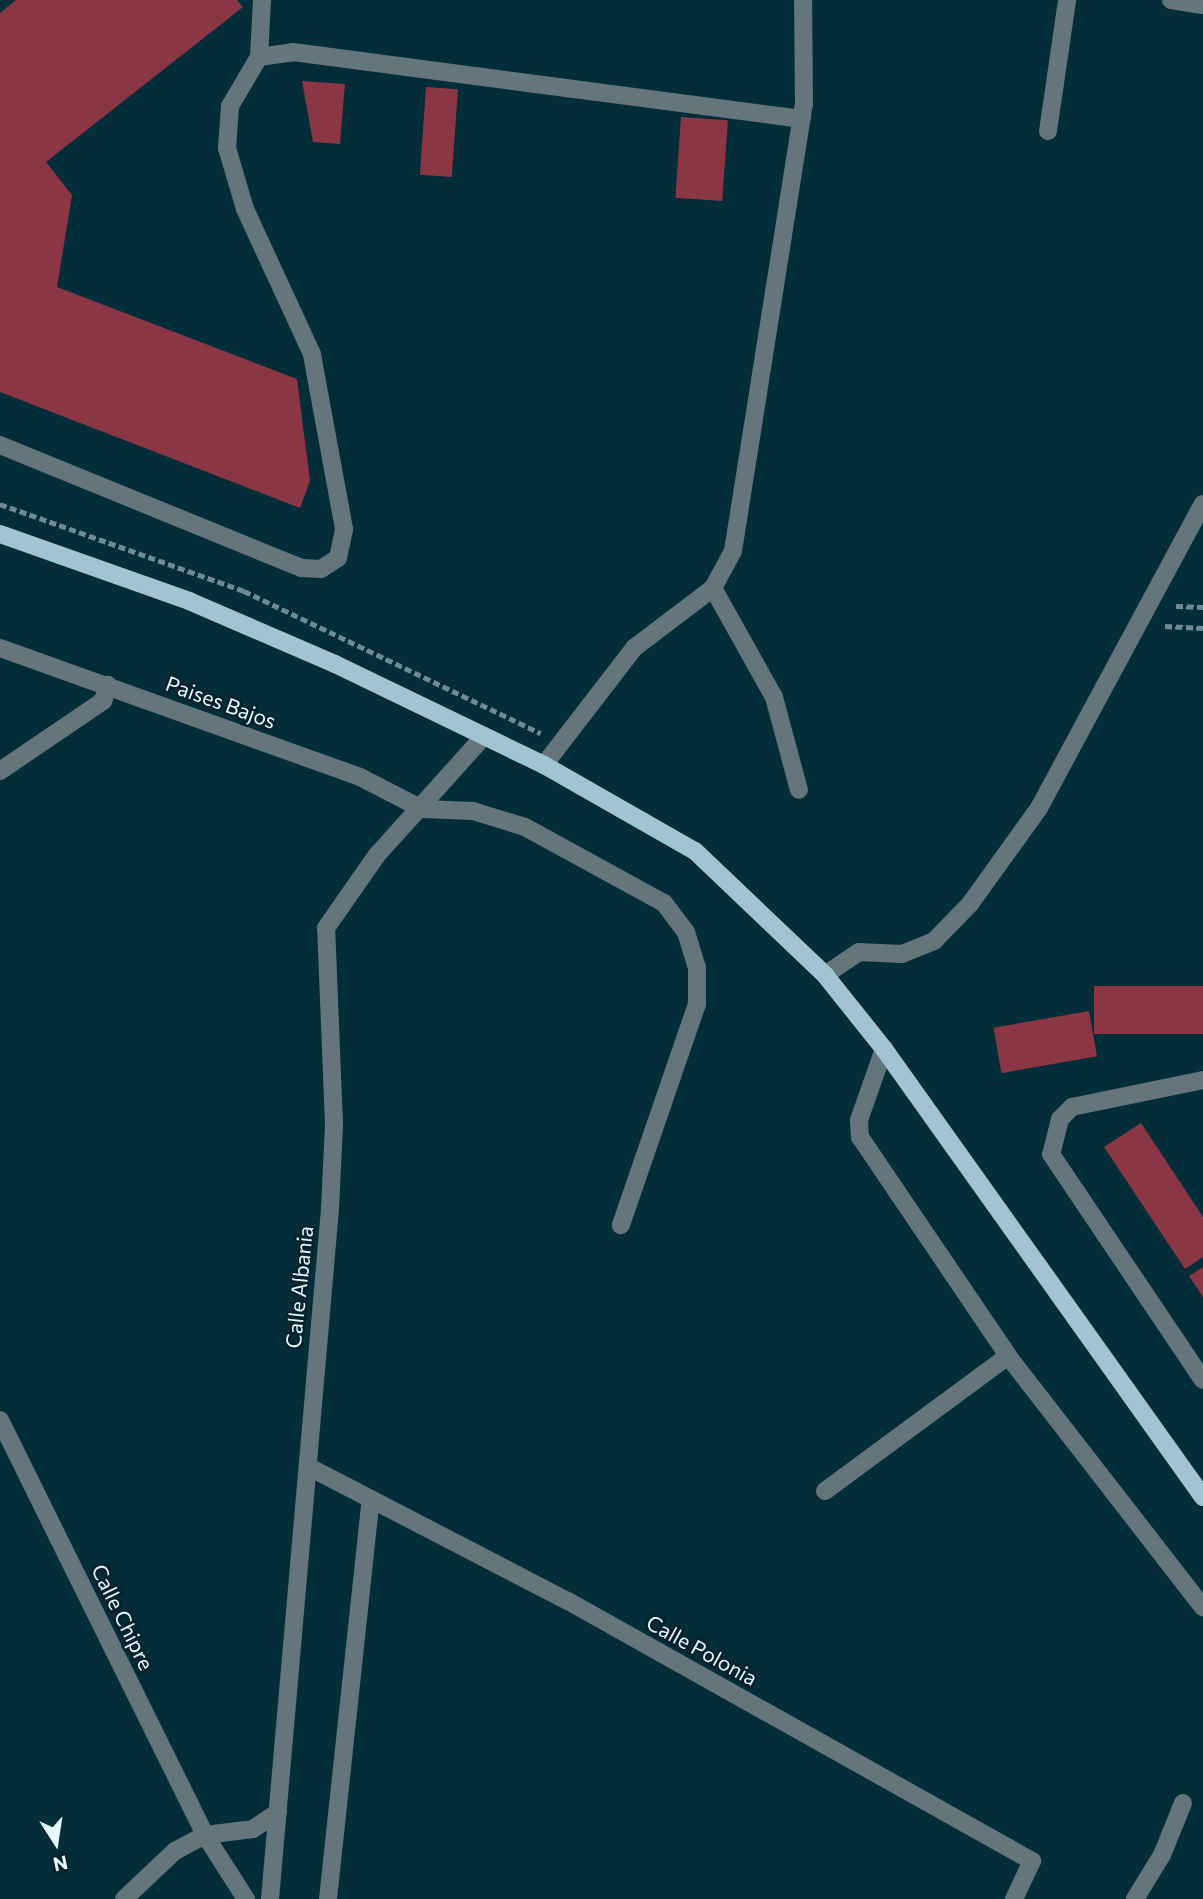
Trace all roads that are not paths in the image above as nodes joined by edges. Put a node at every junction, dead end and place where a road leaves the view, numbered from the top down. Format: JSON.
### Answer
{"nodes":[{"id":1,"x":803,"y":0,"type":"edge"},
{"id":2,"x":1067,"y":0,"type":"edge"},
{"id":3,"x":1171,"y":0,"type":"edge"},
{"id":4,"x":268,"y":1,"type":"edge"},
{"id":5,"x":1203,"y":5,"type":"edge"},
{"id":6,"x":259,"y":57,"type":"junction"},
{"id":7,"x":802,"y":119,"type":"junction"},
{"id":8,"x":1048,"y":131,"type":"dead end"},
{"id":9,"x":0,"y":445,"type":"edge"},
{"id":10,"x":1203,"y":504,"type":"edge"},
{"id":11,"x":0,"y":534,"type":"edge"},
{"id":12,"x":713,"y":588,"type":"junction"},
{"id":13,"x":0,"y":649,"type":"edge"},
{"id":14,"x":108,"y":685,"type":"junction"},
{"id":15,"x":484,"y":736,"type":"junction"},
{"id":16,"x":544,"y":765,"type":"junction"},
{"id":17,"x":0,"y":771,"type":"edge"},
{"id":18,"x":799,"y":790,"type":"dead end"},
{"id":19,"x":422,"y":809,"type":"junction"},
{"id":20,"x":825,"y":975,"type":"junction"},
{"id":21,"x":884,"y":1049,"type":"junction"},
{"id":22,"x":1203,"y":1080,"type":"edge"},
{"id":23,"x":621,"y":1225,"type":"dead end"},
{"id":24,"x":1008,"y":1356,"type":"junction"},
{"id":25,"x":1203,"y":1380,"type":"edge"},
{"id":26,"x":0,"y":1420,"type":"edge"},
{"id":27,"x":309,"y":1468,"type":"junction"},
{"id":28,"x":825,"y":1491,"type":"dead end"},
{"id":29,"x":1203,"y":1497,"type":"edge"},
{"id":30,"x":371,"y":1499,"type":"junction"},
{"id":31,"x":1203,"y":1607,"type":"edge"},
{"id":32,"x":1183,"y":1803,"type":"dead end"},
{"id":33,"x":278,"y":1812,"type":"junction"},
{"id":34,"x":205,"y":1835,"type":"junction"},
{"id":35,"x":124,"y":1899,"type":"edge"},
{"id":36,"x":246,"y":1899,"type":"edge"},
{"id":37,"x":270,"y":1899,"type":"edge"},
{"id":38,"x":328,"y":1899,"type":"edge"},
{"id":39,"x":1014,"y":1899,"type":"edge"},
{"id":40,"x":1135,"y":1899,"type":"edge"}],
"edges":[{"from":1,"to":7,"type":"street"},
{"from":2,"to":8,"type":"street"},
{"from":3,"to":5,"type":"street"},
{"from":4,"to":6,"type":"street"},
{"from":6,"to":7,"type":"street"},
{"from":6,"to":9,"type":"street"},
{"from":7,"to":12,"type":"street"},
{"from":10,"to":20,"type":"street"},
{"from":11,"to":15,"type":"main road"},
{"from":12,"to":16,"type":"street"},
{"from":12,"to":18,"type":"street"},
{"from":13,"to":14,"type":"street","name":"Paises Bajos"},
{"from":14,"to":17,"type":"street"},
{"from":14,"to":19,"type":"street","name":"Paises Bajos"},
{"from":15,"to":16,"type":"main road"},
{"from":15,"to":19,"type":"street","name":"Calle Albania"},
{"from":16,"to":20,"type":"main road"},
{"from":19,"to":23,"type":"street"},
{"from":19,"to":27,"type":"street","name":"Calle Albania"},
{"from":20,"to":21,"type":"main road"},
{"from":21,"to":24,"type":"street"},
{"from":21,"to":29,"type":"main road"},
{"from":22,"to":25,"type":"street"},
{"from":24,"to":28,"type":"street"},
{"from":24,"to":31,"type":"street"},
{"from":26,"to":34,"type":"street","name":"Calle Chipre"},
{"from":27,"to":30,"type":"street","name":"Calle Polonia"},
{"from":27,"to":33,"type":"street","name":"Calle Albania"},
{"from":30,"to":38,"type":"street"},
{"from":30,"to":39,"type":"street","name":"Calle Polonia"},
{"from":32,"to":40,"type":"street"},
{"from":33,"to":34,"type":"street"},
{"from":33,"to":37,"type":"street","name":"Calle Albania"},
{"from":34,"to":35,"type":"street"},
{"from":34,"to":36,"type":"street","name":"Calle Chipre"}]}
